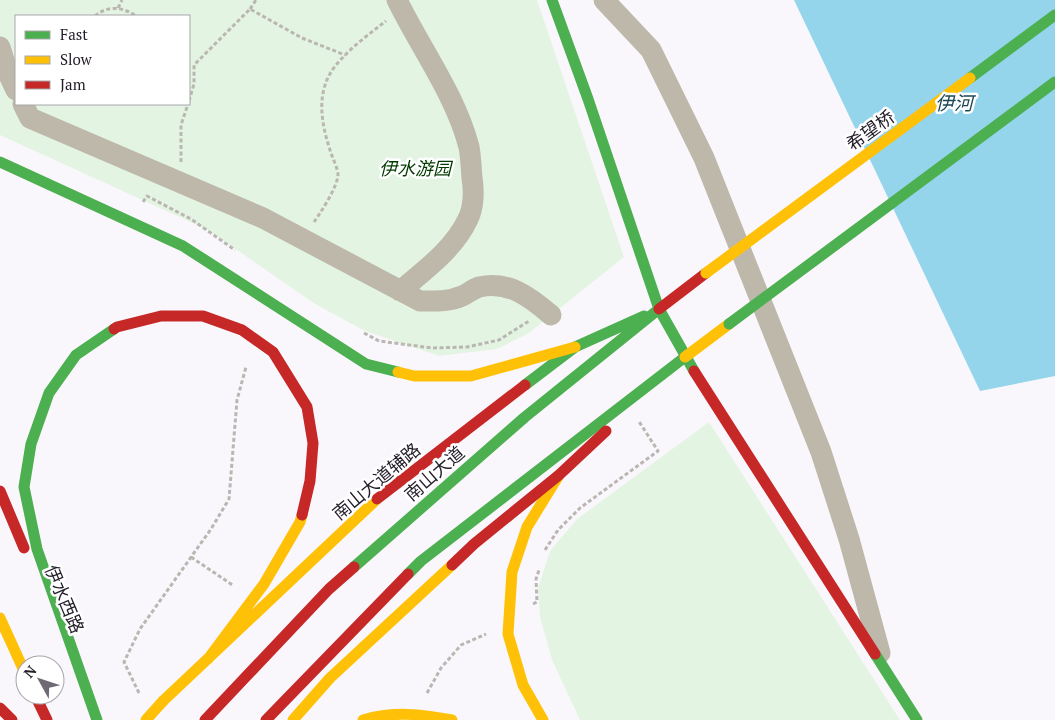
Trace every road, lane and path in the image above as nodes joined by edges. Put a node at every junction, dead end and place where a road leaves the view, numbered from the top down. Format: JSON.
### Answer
{"nodes":[{"id":1,"x":122,"y":0,"type":"edge"},
{"id":2,"x":256,"y":0,"type":"edge"},
{"id":3,"x":552,"y":0,"type":"edge"},
{"id":4,"x":604,"y":0,"type":"edge"},
{"id":5,"x":399,"y":5,"type":"edge"},
{"id":6,"x":118,"y":8,"type":"junction"},
{"id":7,"x":250,"y":9,"type":"junction"},
{"id":8,"x":97,"y":15,"type":"edge"},
{"id":9,"x":135,"y":15,"type":"edge"},
{"id":10,"x":1055,"y":15,"type":"edge"},
{"id":11,"x":0,"y":47,"type":"edge"},
{"id":12,"x":345,"y":55,"type":"junction"},
{"id":13,"x":190,"y":63,"type":"edge"},
{"id":14,"x":194,"y":66,"type":"junction"},
{"id":15,"x":1055,"y":82,"type":"edge"},
{"id":16,"x":15,"y":88,"type":"edge"},
{"id":17,"x":190,"y":96,"type":"edge"},
{"id":18,"x":24,"y":105,"type":"edge"},
{"id":19,"x":187,"y":105,"type":"edge"},
{"id":20,"x":0,"y":162,"type":"edge"},
{"id":21,"x":187,"y":186,"type":"junction"},
{"id":22,"x":301,"y":238,"type":"junction"},
{"id":23,"x":706,"y":273,"type":"joint"},
{"id":24,"x":400,"y":291,"type":"junction"},
{"id":25,"x":659,"y":309,"type":"junction"},
{"id":26,"x":552,"y":315,"type":"dead end"},
{"id":27,"x":530,"y":321,"type":"dead end"},
{"id":28,"x":356,"y":329,"type":"dead end"},
{"id":29,"x":575,"y":347,"type":"junction"},
{"id":30,"x":685,"y":356,"type":"junction"},
{"id":31,"x":246,"y":367,"type":"dead end"},
{"id":32,"x":630,"y":408,"type":"junction"},
{"id":33,"x":559,"y":475,"type":"junction"},
{"id":34,"x":0,"y":491,"type":"edge"},
{"id":35,"x":544,"y":551,"type":"dead end"},
{"id":36,"x":191,"y":557,"type":"junction"},
{"id":37,"x":539,"y":570,"type":"dead end"},
{"id":38,"x":253,"y":598,"type":"junction"},
{"id":39,"x":531,"y":606,"type":"dead end"},
{"id":40,"x":0,"y":618,"type":"edge"},
{"id":41,"x":487,"y":633,"type":"dead end"},
{"id":42,"x":17,"y":655,"type":"edge"},
{"id":43,"x":208,"y":659,"type":"junction"},
{"id":44,"x":885,"y":669,"type":"junction"},
{"id":45,"x":140,"y":695,"type":"dead end"},
{"id":46,"x":426,"y":695,"type":"dead end"},
{"id":47,"x":40,"y":705,"type":"edge"},
{"id":48,"x":0,"y":708,"type":"edge"},
{"id":49,"x":12,"y":720,"type":"edge"},
{"id":50,"x":47,"y":720,"type":"edge"},
{"id":51,"x":97,"y":720,"type":"edge"},
{"id":52,"x":146,"y":720,"type":"edge"},
{"id":53,"x":205,"y":720,"type":"edge"},
{"id":54,"x":266,"y":720,"type":"edge"},
{"id":55,"x":293,"y":720,"type":"edge"},
{"id":56,"x":363,"y":720,"type":"edge"},
{"id":57,"x":452,"y":720,"type":"edge"},
{"id":58,"x":543,"y":720,"type":"edge"},
{"id":59,"x":917,"y":720,"type":"edge"}],
"edges":[{"from":1,"to":6,"type":"path"},
{"from":2,"to":7,"type":"path"},
{"from":3,"to":25,"type":"main road"},
{"from":4,"to":44,"type":"street"},
{"from":5,"to":12,"type":"path"},
{"from":5,"to":24,"type":"street"},
{"from":6,"to":8,"type":"path"},
{"from":6,"to":9,"type":"path"},
{"from":7,"to":12,"type":"path"},
{"from":7,"to":14,"type":"path"},
{"from":10,"to":23,"type":"main road","name":"希望桥","bridge":true},
{"from":11,"to":16,"type":"street"},
{"from":12,"to":22,"type":"path"},
{"from":13,"to":14,"type":"path"},
{"from":14,"to":17,"type":"path"},
{"from":15,"to":30,"type":"main road","bridge":true},
{"from":18,"to":21,"type":"street"},
{"from":19,"to":21,"type":"path"},
{"from":20,"to":29,"type":"main road"},
{"from":21,"to":22,"type":"street"},
{"from":22,"to":24,"type":"street"},
{"from":23,"to":25,"type":"main road","name":"南山大道"},
{"from":24,"to":26,"type":"street"},
{"from":25,"to":29,"type":"main road","name":"南山大道辅路"},
{"from":25,"to":30,"type":"main road"},
{"from":25,"to":53,"type":"main road","name":"南山大道"},
{"from":27,"to":28,"type":"path"},
{"from":29,"to":43,"type":"main road","name":"南山大道辅路"},
{"from":30,"to":32,"type":"main road"},
{"from":30,"to":44,"type":"main road"},
{"from":30,"to":54,"type":"main road"},
{"from":31,"to":36,"type":"path"},
{"from":32,"to":33,"type":"main road"},
{"from":32,"to":35,"type":"path"},
{"from":33,"to":55,"type":"main road"},
{"from":33,"to":58,"type":"main road"},
{"from":34,"to":51,"type":"main road","name":"伊水西路"},
{"from":36,"to":38,"type":"path"},
{"from":36,"to":45,"type":"path"},
{"from":37,"to":39,"type":"path"},
{"from":38,"to":43,"type":"main road"},
{"from":38,"to":51,"type":"main road"},
{"from":40,"to":42,"type":"main road"},
{"from":41,"to":46,"type":"path"},
{"from":43,"to":52,"type":"main road","name":"南山大道辅路","bridge":true},
{"from":44,"to":59,"type":"main road"},
{"from":47,"to":50,"type":"main road"},
{"from":48,"to":49,"type":"main road"},
{"from":56,"to":57,"type":"main road"}]}
